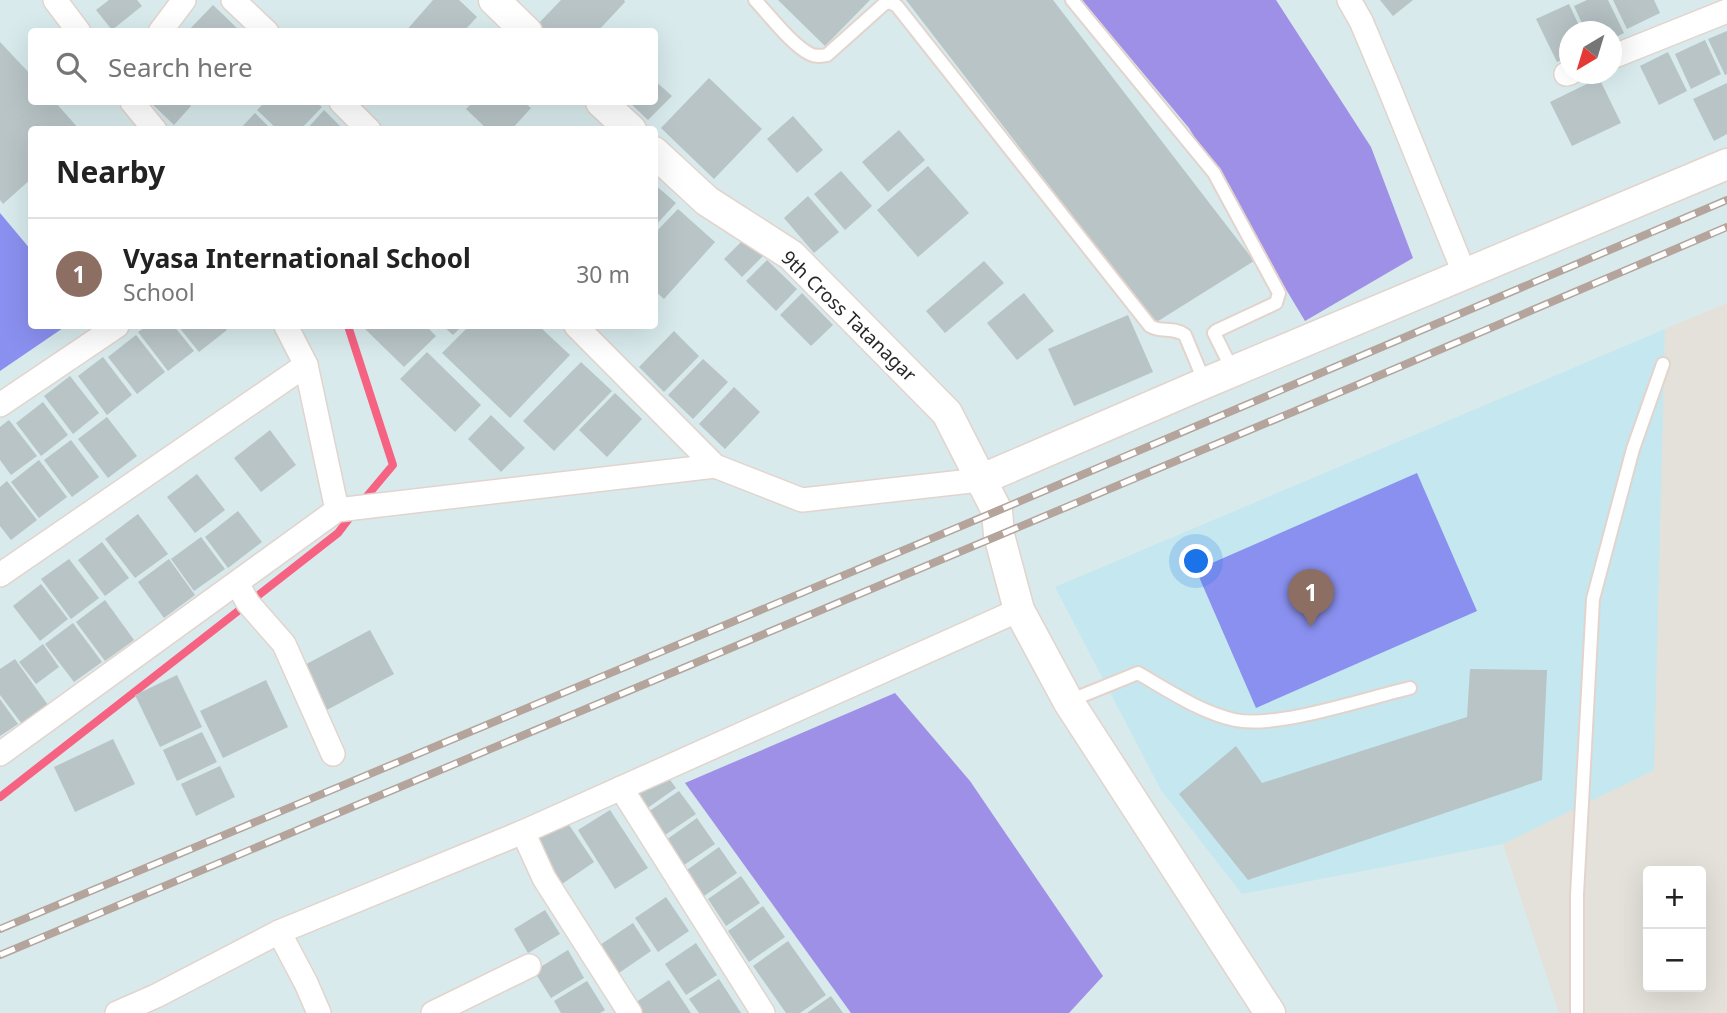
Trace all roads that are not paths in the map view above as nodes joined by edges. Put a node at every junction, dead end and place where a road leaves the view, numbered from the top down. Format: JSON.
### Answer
{"nodes":[{"id":1,"x":55,"y":0,"type":"edge"},
{"id":2,"x":184,"y":0,"type":"edge"},
{"id":3,"x":233,"y":0,"type":"edge"},
{"id":4,"x":494,"y":0,"type":"edge"},
{"id":5,"x":755,"y":0,"type":"edge"},
{"id":6,"x":1072,"y":0,"type":"edge"},
{"id":7,"x":1349,"y":0,"type":"edge"},
{"id":8,"x":1727,"y":11,"type":"edge"},
{"id":9,"x":76,"y":28,"type":"edge"},
{"id":10,"x":163,"y":28,"type":"edge"},
{"id":11,"x":263,"y":28,"type":"edge"},
{"id":12,"x":523,"y":28,"type":"edge"},
{"id":13,"x":1622,"y":53,"type":"edge"},
{"id":14,"x":134,"y":105,"type":"edge"},
{"id":15,"x":344,"y":105,"type":"edge"},
{"id":16,"x":604,"y":105,"type":"edge"},
{"id":17,"x":152,"y":126,"type":"edge"},
{"id":18,"x":365,"y":126,"type":"edge"},
{"id":19,"x":627,"y":126,"type":"edge"},
{"id":20,"x":658,"y":156,"type":"edge"},
{"id":21,"x":1727,"y":164,"type":"edge"},
{"id":22,"x":1465,"y":275,"type":"junction"},
{"id":23,"x":113,"y":329,"type":"edge"},
{"id":24,"x":288,"y":329,"type":"edge"},
{"id":25,"x":579,"y":329,"type":"edge"},
{"id":26,"x":1663,"y":364,"type":"dead end"},
{"id":27,"x":306,"y":365,"type":"junction"},
{"id":28,"x":1234,"y":371,"type":"junction"},
{"id":29,"x":1205,"y":383,"type":"junction"},
{"id":30,"x":0,"y":405,"type":"edge"},
{"id":31,"x":715,"y":466,"type":"junction"},
{"id":32,"x":980,"y":480,"type":"junction"},
{"id":33,"x":340,"y":509,"type":"junction"},
{"id":34,"x":0,"y":575,"type":"edge"},
{"id":35,"x":237,"y":583,"type":"junction"},
{"id":36,"x":1019,"y":610,"type":"junction"},
{"id":37,"x":1410,"y":688,"type":"dead end"},
{"id":38,"x":1068,"y":701,"type":"junction"},
{"id":39,"x":0,"y":754,"type":"edge"},
{"id":40,"x":333,"y":754,"type":"dead end"},
{"id":41,"x":621,"y":788,"type":"junction"},
{"id":42,"x":523,"y":832,"type":"junction"},
{"id":43,"x":279,"y":932,"type":"junction"},
{"id":44,"x":529,"y":967,"type":"dead end"},
{"id":45,"x":117,"y":1013,"type":"edge"},
{"id":46,"x":319,"y":1013,"type":"edge"},
{"id":47,"x":433,"y":1013,"type":"edge"},
{"id":48,"x":630,"y":1013,"type":"edge"},
{"id":49,"x":763,"y":1013,"type":"edge"},
{"id":50,"x":1270,"y":1013,"type":"edge"},
{"id":51,"x":1577,"y":1013,"type":"edge"}],
"edges":[{"from":1,"to":9,"type":"street"},
{"from":2,"to":10,"type":"street"},
{"from":3,"to":11,"type":"street"},
{"from":4,"to":12,"type":"street"},
{"from":5,"to":29,"type":"lane"},
{"from":6,"to":28,"type":"lane"},
{"from":7,"to":22,"type":"street"},
{"from":8,"to":13,"type":"street"},
{"from":14,"to":17,"type":"street"},
{"from":15,"to":18,"type":"street"},
{"from":16,"to":19,"type":"street"},
{"from":20,"to":32,"type":"street","name":"9th Cross Tatanagar"},
{"from":21,"to":22,"type":"street"},
{"from":22,"to":28,"type":"street"},
{"from":23,"to":30,"type":"street"},
{"from":24,"to":27,"type":"street"},
{"from":25,"to":31,"type":"street"},
{"from":26,"to":51,"type":"lane"},
{"from":27,"to":33,"type":"street"},
{"from":27,"to":34,"type":"street"},
{"from":28,"to":29,"type":"street"},
{"from":29,"to":32,"type":"street"},
{"from":31,"to":32,"type":"street"},
{"from":31,"to":33,"type":"street"},
{"from":32,"to":36,"type":"street","name":"9th Cross Tatanagar"},
{"from":33,"to":35,"type":"street"},
{"from":35,"to":39,"type":"street"},
{"from":35,"to":40,"type":"street"},
{"from":36,"to":38,"type":"street","name":"9th Cross Tatanagar"},
{"from":36,"to":41,"type":"street"},
{"from":37,"to":38,"type":"lane"},
{"from":38,"to":50,"type":"street","name":"9th Cross Tatanagar"},
{"from":41,"to":42,"type":"street"},
{"from":41,"to":49,"type":"street"},
{"from":42,"to":43,"type":"street"},
{"from":42,"to":48,"type":"street"},
{"from":43,"to":45,"type":"street"},
{"from":43,"to":46,"type":"street"},
{"from":44,"to":47,"type":"street"}]}
